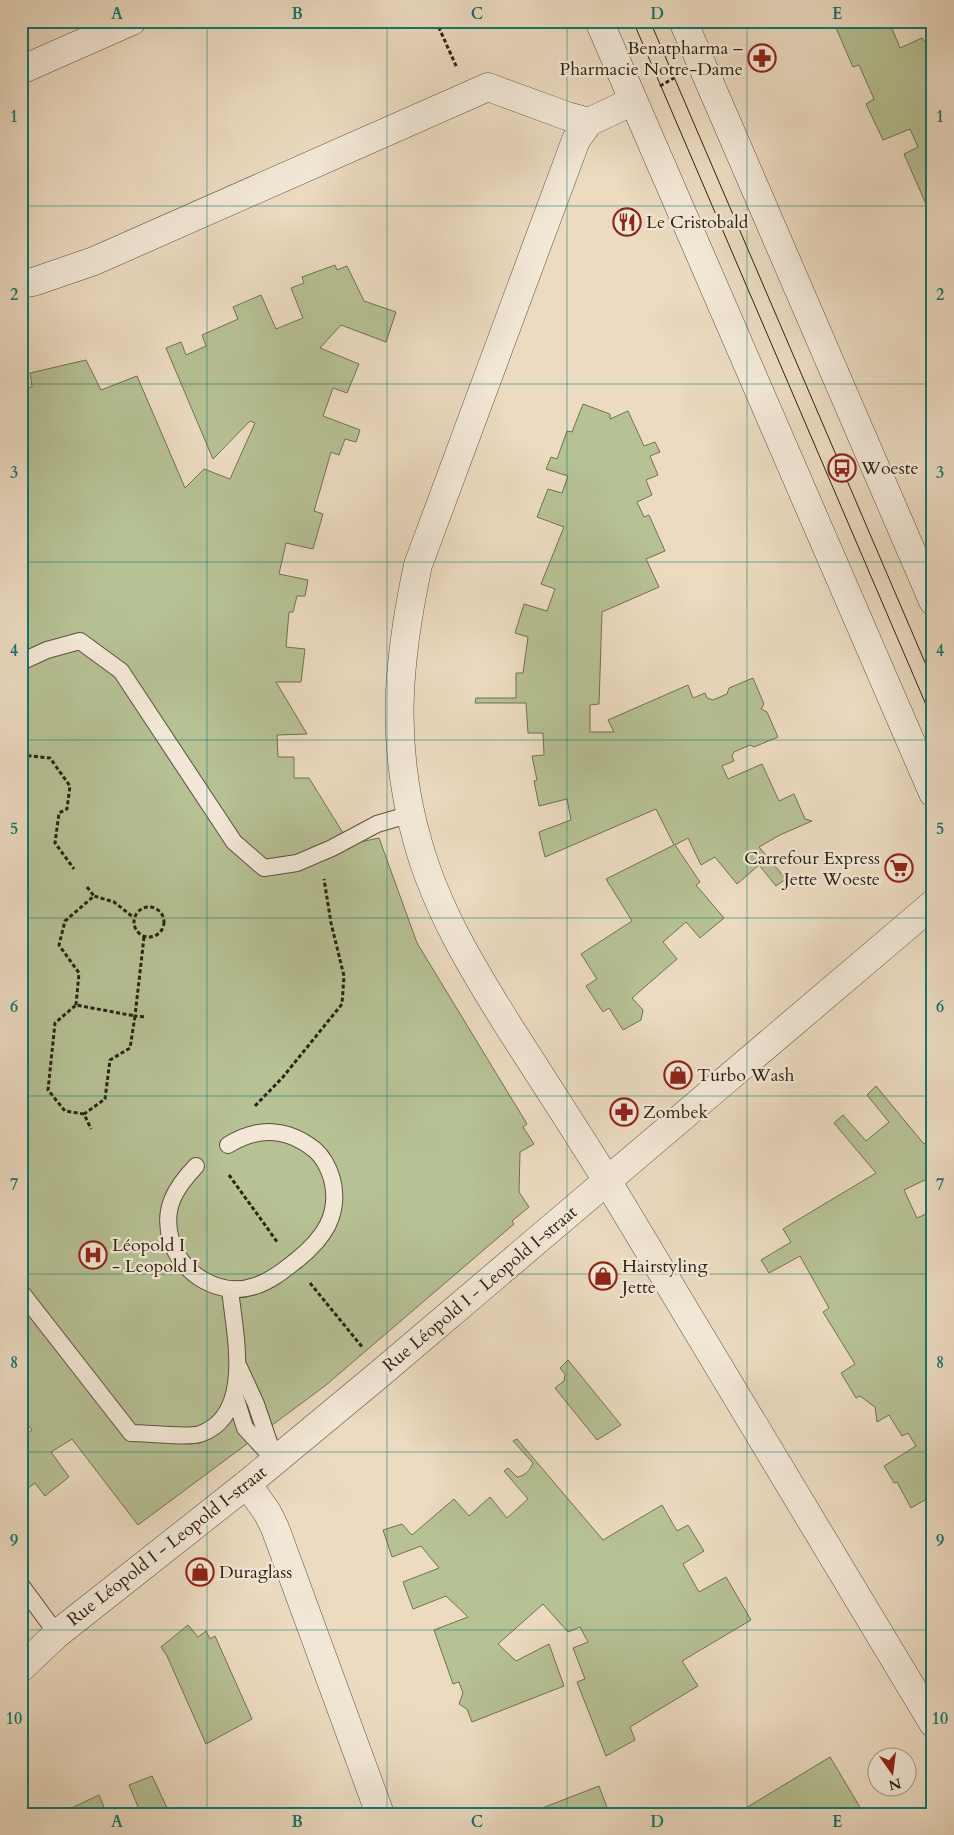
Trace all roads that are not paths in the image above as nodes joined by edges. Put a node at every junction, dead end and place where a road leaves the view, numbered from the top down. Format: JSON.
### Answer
{"nodes":[{"id":1,"x":132,"y":21,"type":"edge"},
{"id":2,"x":599,"y":21,"type":"edge"},
{"id":3,"x":683,"y":21,"type":"edge"},
{"id":4,"x":21,"y":70,"type":"edge"},
{"id":5,"x":633,"y":101,"type":"junction"},
{"id":6,"x":589,"y":122,"type":"junction"},
{"id":7,"x":21,"y":284,"type":"edge"},
{"id":8,"x":933,"y":601,"type":"edge"},
{"id":9,"x":21,"y":662,"type":"edge"},
{"id":10,"x":933,"y":793,"type":"edge"},
{"id":11,"x":411,"y":814,"type":"junction"},
{"id":12,"x":933,"y":904,"type":"edge"},
{"id":13,"x":234,"y":1141,"type":"road end"},
{"id":14,"x":196,"y":1166,"type":"dead end"},
{"id":15,"x":607,"y":1181,"type":"junction"},
{"id":16,"x":230,"y":1289,"type":"junction"},
{"id":17,"x":21,"y":1292,"type":"edge"},
{"id":18,"x":236,"y":1360,"type":"junction"},
{"id":19,"x":235,"y":1396,"type":"junction"},
{"id":20,"x":214,"y":1425,"type":"junction"},
{"id":21,"x":245,"y":1428,"type":"junction"},
{"id":22,"x":275,"y":1460,"type":"junction"},
{"id":23,"x":246,"y":1484,"type":"junction"},
{"id":24,"x":21,"y":1585,"type":"edge"},
{"id":25,"x":57,"y":1634,"type":"junction"},
{"id":26,"x":21,"y":1668,"type":"edge"},
{"id":27,"x":933,"y":1724,"type":"edge"},
{"id":28,"x":380,"y":1814,"type":"edge"}],
"edges":[{"from":1,"to":4,"type":"street"},
{"from":2,"to":5,"type":"street"},
{"from":3,"to":8,"type":"street"},
{"from":5,"to":6,"type":"street"},
{"from":5,"to":10,"type":"street"},
{"from":6,"to":7,"type":"street"},
{"from":6,"to":11,"type":"street"},
{"from":9,"to":11,"type":"lane"},
{"from":11,"to":15,"type":"street"},
{"from":12,"to":15,"type":"street","name":"Rue Léopold I - Leopold I-straat"},
{"from":13,"to":16,"type":"lane"},
{"from":14,"to":16,"type":"lane"},
{"from":15,"to":22,"type":"street","name":"Rue Léopold I - Leopold I-straat"},
{"from":15,"to":27,"type":"street"},
{"from":16,"to":18,"type":"lane"},
{"from":17,"to":20,"type":"lane"},
{"from":18,"to":19,"type":"lane"},
{"from":18,"to":22,"type":"lane"},
{"from":19,"to":20,"type":"lane"},
{"from":19,"to":21,"type":"lane"},
{"from":20,"to":21,"type":"lane"},
{"from":21,"to":22,"type":"lane"},
{"from":22,"to":23,"type":"street","name":"Rue Léopold I - Leopold I-straat"},
{"from":23,"to":25,"type":"street","name":"Rue Léopold I - Leopold I-straat"},
{"from":23,"to":28,"type":"street"},
{"from":24,"to":25,"type":"lane"},
{"from":25,"to":26,"type":"street","name":"Rue Léopold I - Leopold I-straat"}]}
